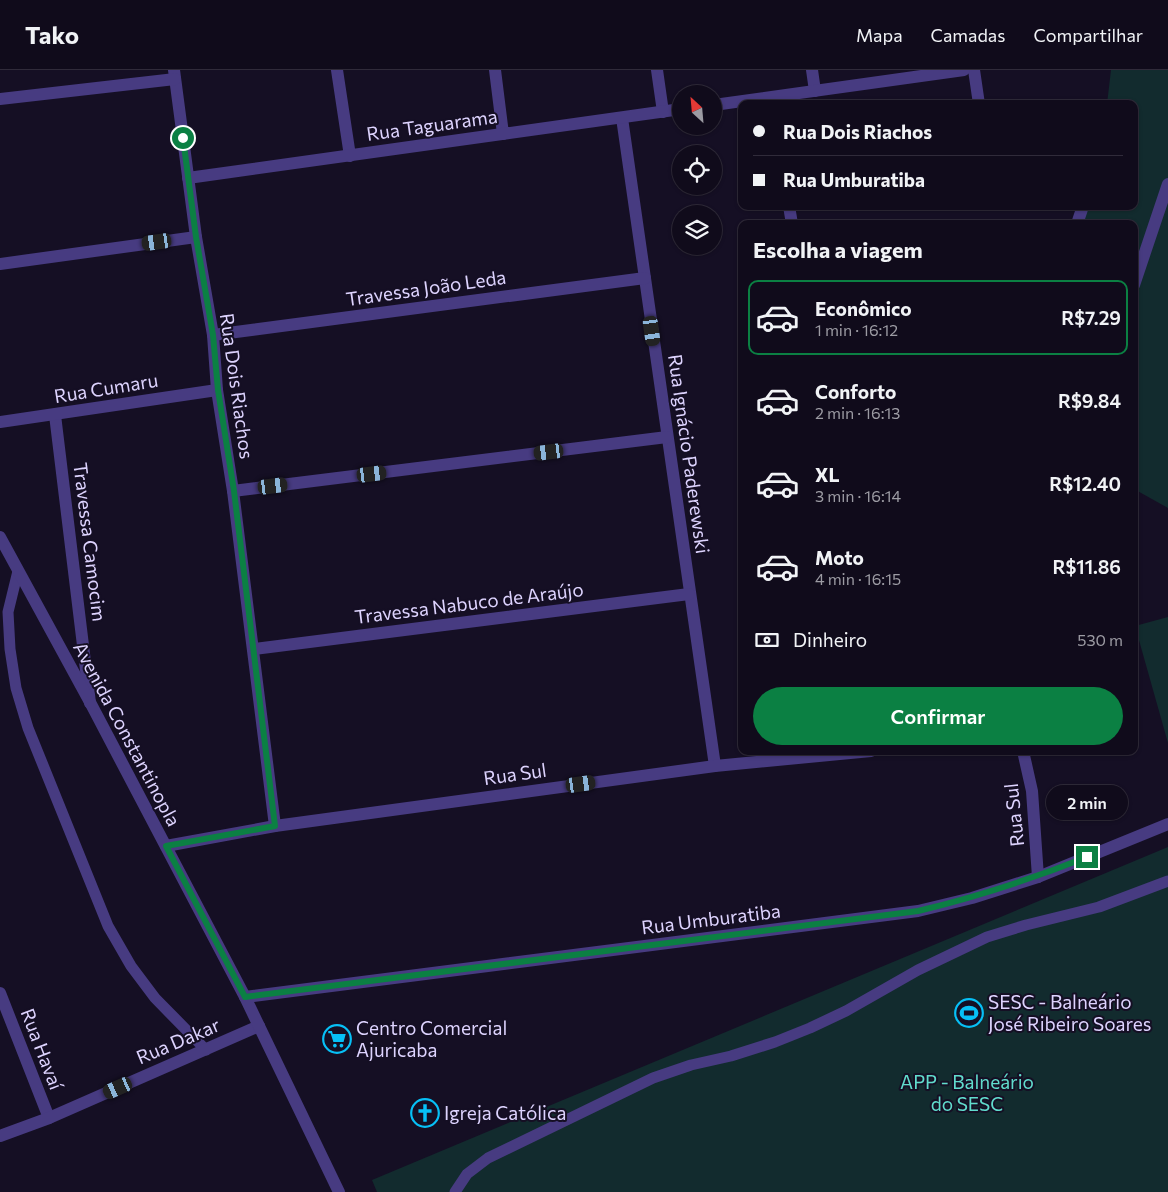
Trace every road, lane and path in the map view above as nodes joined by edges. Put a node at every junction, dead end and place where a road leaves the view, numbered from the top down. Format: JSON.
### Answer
{"nodes":[{"id":1,"x":337,"y":70,"type":"edge"},
{"id":2,"x":495,"y":70,"type":"edge"},
{"id":3,"x":657,"y":70,"type":"edge"},
{"id":4,"x":812,"y":70,"type":"edge"},
{"id":5,"x":964,"y":70,"type":"edge"},
{"id":6,"x":974,"y":70,"type":"edge"},
{"id":7,"x":174,"y":74,"type":"edge"},
{"id":8,"x":815,"y":91,"type":"junction"},
{"id":9,"x":0,"y":99,"type":"edge"},
{"id":10,"x":775,"y":100,"type":"edge"},
{"id":11,"x":978,"y":100,"type":"edge"},
{"id":12,"x":738,"y":103,"type":"edge"},
{"id":13,"x":722,"y":104,"type":"edge"},
{"id":14,"x":672,"y":110,"type":"edge"},
{"id":15,"x":663,"y":112,"type":"junction"},
{"id":16,"x":622,"y":118,"type":"junction"},
{"id":17,"x":503,"y":134,"type":"junction"},
{"id":18,"x":350,"y":156,"type":"junction"},
{"id":19,"x":188,"y":178,"type":"junction"},
{"id":20,"x":1168,"y":184,"type":"edge"},
{"id":21,"x":196,"y":237,"type":"junction"},
{"id":22,"x":0,"y":264,"type":"edge"},
{"id":23,"x":1138,"y":273,"type":"edge"},
{"id":24,"x":645,"y":278,"type":"junction"},
{"id":25,"x":213,"y":335,"type":"junction"},
{"id":26,"x":218,"y":390,"type":"junction"},
{"id":27,"x":55,"y":415,"type":"junction"},
{"id":28,"x":0,"y":422,"type":"edge"},
{"id":29,"x":667,"y":436,"type":"junction"},
{"id":30,"x":234,"y":491,"type":"junction"},
{"id":31,"x":0,"y":537,"type":"edge"},
{"id":32,"x":18,"y":571,"type":"junction"},
{"id":33,"x":689,"y":594,"type":"junction"},
{"id":34,"x":254,"y":649,"type":"junction"},
{"id":35,"x":91,"y":704,"type":"junction"},
{"id":36,"x":831,"y":755,"type":"edge"},
{"id":37,"x":1024,"y":755,"type":"edge"},
{"id":38,"x":715,"y":766,"type":"junction"},
{"id":39,"x":1168,"y":824,"type":"edge"},
{"id":40,"x":275,"y":826,"type":"junction"},
{"id":41,"x":166,"y":846,"type":"junction"},
{"id":42,"x":1038,"y":877,"type":"junction"},
{"id":43,"x":1168,"y":881,"type":"edge"},
{"id":44,"x":0,"y":993,"type":"edge"},
{"id":45,"x":245,"y":997,"type":"junction"},
{"id":46,"x":259,"y":1026,"type":"junction"},
{"id":47,"x":206,"y":1050,"type":"junction"},
{"id":48,"x":49,"y":1118,"type":"junction"},
{"id":49,"x":0,"y":1136,"type":"edge"},
{"id":50,"x":339,"y":1192,"type":"edge"},
{"id":51,"x":455,"y":1192,"type":"edge"}],
"edges":[{"from":1,"to":18,"type":"street"},
{"from":2,"to":17,"type":"street"},
{"from":3,"to":15,"type":"street"},
{"from":4,"to":8,"type":"street"},
{"from":5,"to":8,"type":"street"},
{"from":6,"to":11,"type":"street"},
{"from":7,"to":9,"type":"street"},
{"from":7,"to":19,"type":"street","name":"Rua Dois Riachos"},
{"from":8,"to":10,"type":"street"},
{"from":12,"to":13,"type":"street"},
{"from":14,"to":15,"type":"street","name":"Rua Taguarama"},
{"from":15,"to":16,"type":"street","name":"Rua Taguarama"},
{"from":16,"to":17,"type":"street","name":"Rua Taguarama"},
{"from":16,"to":24,"type":"street","name":"Rua Ignácio Paderewski"},
{"from":17,"to":18,"type":"street","name":"Rua Taguarama"},
{"from":18,"to":19,"type":"street","name":"Rua Taguarama"},
{"from":19,"to":21,"type":"street","name":"Rua Dois Riachos"},
{"from":20,"to":23,"type":"street"},
{"from":21,"to":22,"type":"street"},
{"from":21,"to":25,"type":"street","name":"Rua Dois Riachos"},
{"from":24,"to":25,"type":"street","name":"Travessa João Leda"},
{"from":24,"to":29,"type":"street","name":"Rua Ignácio Paderewski"},
{"from":25,"to":26,"type":"street","name":"Rua Dois Riachos"},
{"from":26,"to":27,"type":"street","name":"Rua Cumaru"},
{"from":26,"to":30,"type":"street","name":"Rua Dois Riachos"},
{"from":27,"to":28,"type":"street","name":"Rua Cumaru"},
{"from":27,"to":35,"type":"street","name":"Travessa Camocim"},
{"from":29,"to":30,"type":"street"},
{"from":29,"to":33,"type":"street","name":"Rua Ignácio Paderewski"},
{"from":30,"to":34,"type":"street","name":"Rua Dois Riachos"},
{"from":31,"to":32,"type":"street","name":"Avenida Constantinopla"},
{"from":32,"to":35,"type":"street","name":"Avenida Constantinopla"},
{"from":32,"to":47,"type":"lane"},
{"from":33,"to":34,"type":"street","name":"Travessa Nabuco de Araújo"},
{"from":33,"to":38,"type":"street","name":"Rua Ignácio Paderewski"},
{"from":34,"to":40,"type":"street","name":"Rua Dois Riachos"},
{"from":35,"to":41,"type":"street","name":"Avenida Constantinopla"},
{"from":36,"to":38,"type":"street","name":"Rua Sul"},
{"from":37,"to":42,"type":"street","name":"Rua Sul"},
{"from":38,"to":40,"type":"street","name":"Rua Sul"},
{"from":39,"to":42,"type":"street","name":"Rua Umburatiba"},
{"from":40,"to":41,"type":"street","name":"Rua Sul"},
{"from":41,"to":45,"type":"street","name":"Avenida Constantinopla"},
{"from":42,"to":45,"type":"street","name":"Rua Umburatiba"},
{"from":43,"to":51,"type":"lane"},
{"from":44,"to":48,"type":"street","name":"Rua Havaí"},
{"from":45,"to":46,"type":"street","name":"Avenida Constantinopla"},
{"from":46,"to":47,"type":"street","name":"Rua Dakar"},
{"from":46,"to":50,"type":"street","name":"Avenida Constantinopla"},
{"from":47,"to":48,"type":"street","name":"Rua Dakar"},
{"from":48,"to":49,"type":"street","name":"Rua Dakar"}]}
